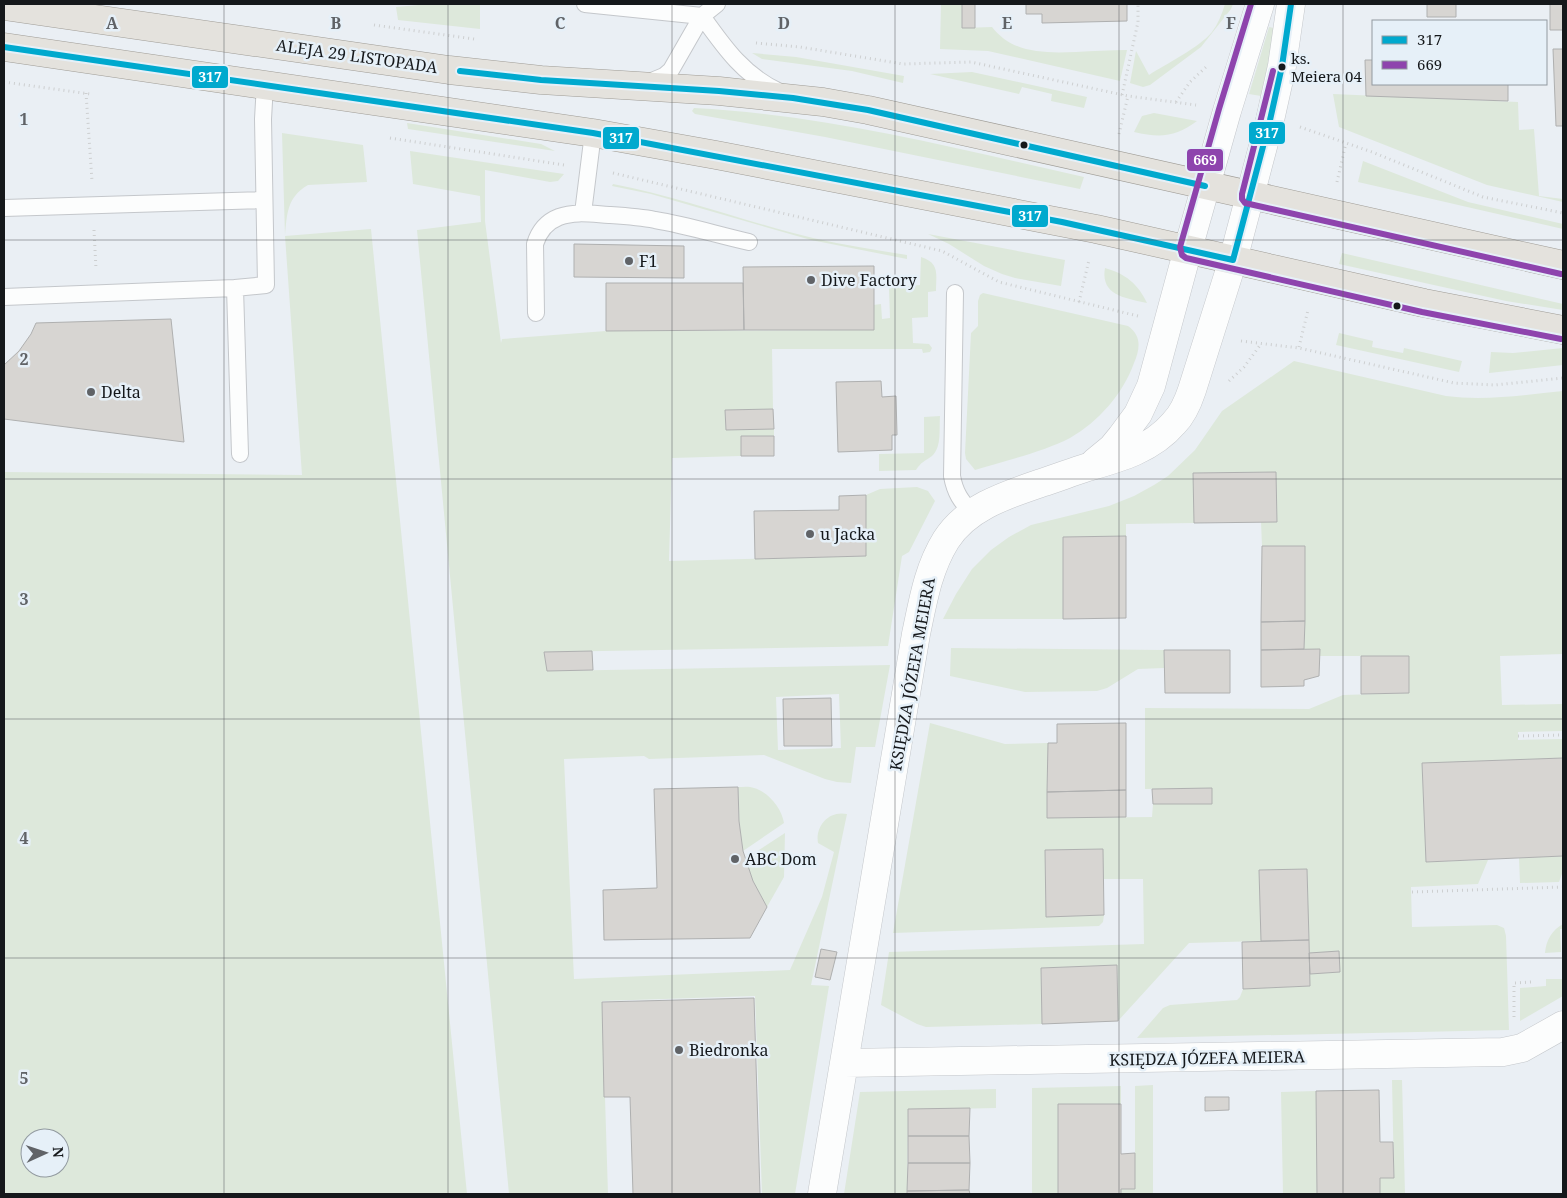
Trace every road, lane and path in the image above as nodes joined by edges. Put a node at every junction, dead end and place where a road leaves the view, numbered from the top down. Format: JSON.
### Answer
{"nodes":[{"id":1,"x":585,"y":4,"type":"edge"},
{"id":2,"x":717,"y":4,"type":"edge"},
{"id":3,"x":1138,"y":4,"type":"edge"},
{"id":4,"x":1260,"y":4,"type":"edge"},
{"id":5,"x":1292,"y":4,"type":"edge"},
{"id":6,"x":4,"y":6,"type":"edge"},
{"id":7,"x":702,"y":16,"type":"junction"},
{"id":8,"x":369,"y":24,"type":"dead end"},
{"id":9,"x":478,"y":39,"type":"dead end"},
{"id":10,"x":750,"y":42,"type":"dead end"},
{"id":11,"x":4,"y":47,"type":"edge"},
{"id":12,"x":1210,"y":64,"type":"dead end"},
{"id":13,"x":265,"y":84,"type":"junction"},
{"id":14,"x":631,"y":86,"type":"junction"},
{"id":15,"x":1122,"y":95,"type":"junction"},
{"id":16,"x":1128,"y":96,"type":"junction"},
{"id":17,"x":793,"y":98,"type":"junction"},
{"id":18,"x":1176,"y":102,"type":"junction"},
{"id":19,"x":1202,"y":106,"type":"dead end"},
{"id":20,"x":1296,"y":126,"type":"dead end"},
{"id":21,"x":1120,"y":132,"type":"dead end"},
{"id":22,"x":593,"y":133,"type":"junction"},
{"id":23,"x":1346,"y":143,"type":"junction"},
{"id":24,"x":1338,"y":178,"type":"dead end"},
{"id":25,"x":1205,"y":186,"type":"junction"},
{"id":26,"x":1250,"y":196,"type":"junction"},
{"id":27,"x":264,"y":200,"type":"junction"},
{"id":28,"x":4,"y":208,"type":"edge"},
{"id":29,"x":583,"y":213,"type":"junction"},
{"id":30,"x":1563,"y":213,"type":"edge"},
{"id":31,"x":749,"y":242,"type":"dead end"},
{"id":32,"x":1188,"y":249,"type":"junction"},
{"id":33,"x":1232,"y":260,"type":"junction"},
{"id":34,"x":1088,"y":263,"type":"dead end"},
{"id":35,"x":1563,"y":265,"type":"edge"},
{"id":36,"x":235,"y":288,"type":"junction"},
{"id":37,"x":955,"y":293,"type":"dead end"},
{"id":38,"x":4,"y":297,"type":"edge"},
{"id":39,"x":1079,"y":302,"type":"dead end"},
{"id":40,"x":1308,"y":311,"type":"dead end"},
{"id":41,"x":536,"y":313,"type":"dead end"},
{"id":42,"x":1563,"y":330,"type":"edge"},
{"id":43,"x":1238,"y":341,"type":"dead end"},
{"id":44,"x":1261,"y":344,"type":"junction"},
{"id":45,"x":1299,"y":348,"type":"junction"},
{"id":46,"x":1563,"y":378,"type":"edge"},
{"id":47,"x":1224,"y":386,"type":"dead end"},
{"id":48,"x":240,"y":454,"type":"dead end"},
{"id":49,"x":1085,"y":468,"type":"junction"},
{"id":50,"x":972,"y":514,"type":"junction"},
{"id":51,"x":1563,"y":735,"type":"edge"},
{"id":52,"x":1518,"y":736,"type":"dead end"},
{"id":53,"x":1563,"y":887,"type":"edge"},
{"id":54,"x":1412,"y":892,"type":"dead end"},
{"id":55,"x":1532,"y":982,"type":"dead end"},
{"id":56,"x":1514,"y":1017,"type":"dead end"},
{"id":57,"x":1563,"y":1025,"type":"edge"},
{"id":58,"x":845,"y":1063,"type":"junction"},
{"id":59,"x":822,"y":1194,"type":"edge"}],
"edges":[{"from":1,"to":7,"type":"lane"},
{"from":2,"to":7,"type":"lane"},
{"from":3,"to":15,"type":"path"},
{"from":4,"to":25,"type":"street"},
{"from":5,"to":26,"type":"street","name":"KSIĘDZA JÓZEFA MEIERA"},
{"from":6,"to":14,"type":"main road","name":"ALEJA 29 LISTOPADA"},
{"from":7,"to":14,"type":"lane"},
{"from":7,"to":17,"type":"lane"},
{"from":8,"to":9,"type":"path"},
{"from":10,"to":15,"type":"path"},
{"from":11,"to":13,"type":"main road"},
{"from":12,"to":18,"type":"path"},
{"from":13,"to":22,"type":"main road"},
{"from":13,"to":27,"type":"lane"},
{"from":14,"to":17,"type":"main road","name":"ALEJA 29 LISTOPADA"},
{"from":15,"to":16,"type":"path"},
{"from":16,"to":18,"type":"path"},
{"from":16,"to":21,"type":"path"},
{"from":17,"to":25,"type":"main road","name":"ALEJA 29 LISTOPADA"},
{"from":18,"to":19,"type":"path"},
{"from":20,"to":23,"type":"path"},
{"from":22,"to":29,"type":"lane"},
{"from":22,"to":32,"type":"main road"},
{"from":23,"to":24,"type":"path"},
{"from":23,"to":30,"type":"path"},
{"from":25,"to":26,"type":"main road","name":"ALEJA 29 LISTOPADA"},
{"from":25,"to":32,"type":"street"},
{"from":26,"to":33,"type":"street","name":"KSIĘDZA JÓZEFA MEIERA"},
{"from":26,"to":35,"type":"main road","name":"ALEJA 29 LISTOPADA"},
{"from":27,"to":28,"type":"lane"},
{"from":27,"to":36,"type":"lane"},
{"from":29,"to":31,"type":"lane"},
{"from":29,"to":41,"type":"lane"},
{"from":32,"to":33,"type":"main road"},
{"from":32,"to":49,"type":"street"},
{"from":33,"to":42,"type":"main road"},
{"from":33,"to":49,"type":"street","name":"KSIĘDZA JÓZEFA MEIERA"},
{"from":34,"to":39,"type":"path"},
{"from":36,"to":38,"type":"lane"},
{"from":36,"to":48,"type":"lane"},
{"from":37,"to":50,"type":"lane"},
{"from":40,"to":45,"type":"path"},
{"from":43,"to":44,"type":"path"},
{"from":44,"to":45,"type":"path"},
{"from":44,"to":47,"type":"path"},
{"from":45,"to":46,"type":"path"},
{"from":49,"to":50,"type":"street","name":"KSIĘDZA JÓZEFA MEIERA"},
{"from":50,"to":58,"type":"street","name":"KSIĘDZA JÓZEFA MEIERA"},
{"from":51,"to":52,"type":"path"},
{"from":53,"to":54,"type":"path"},
{"from":55,"to":56,"type":"path"},
{"from":57,"to":58,"type":"street","name":"KSIĘDZA JÓZEFA MEIERA"},
{"from":58,"to":59,"type":"street","name":"KSIĘDZA JÓZEFA MEIERA"}]}
